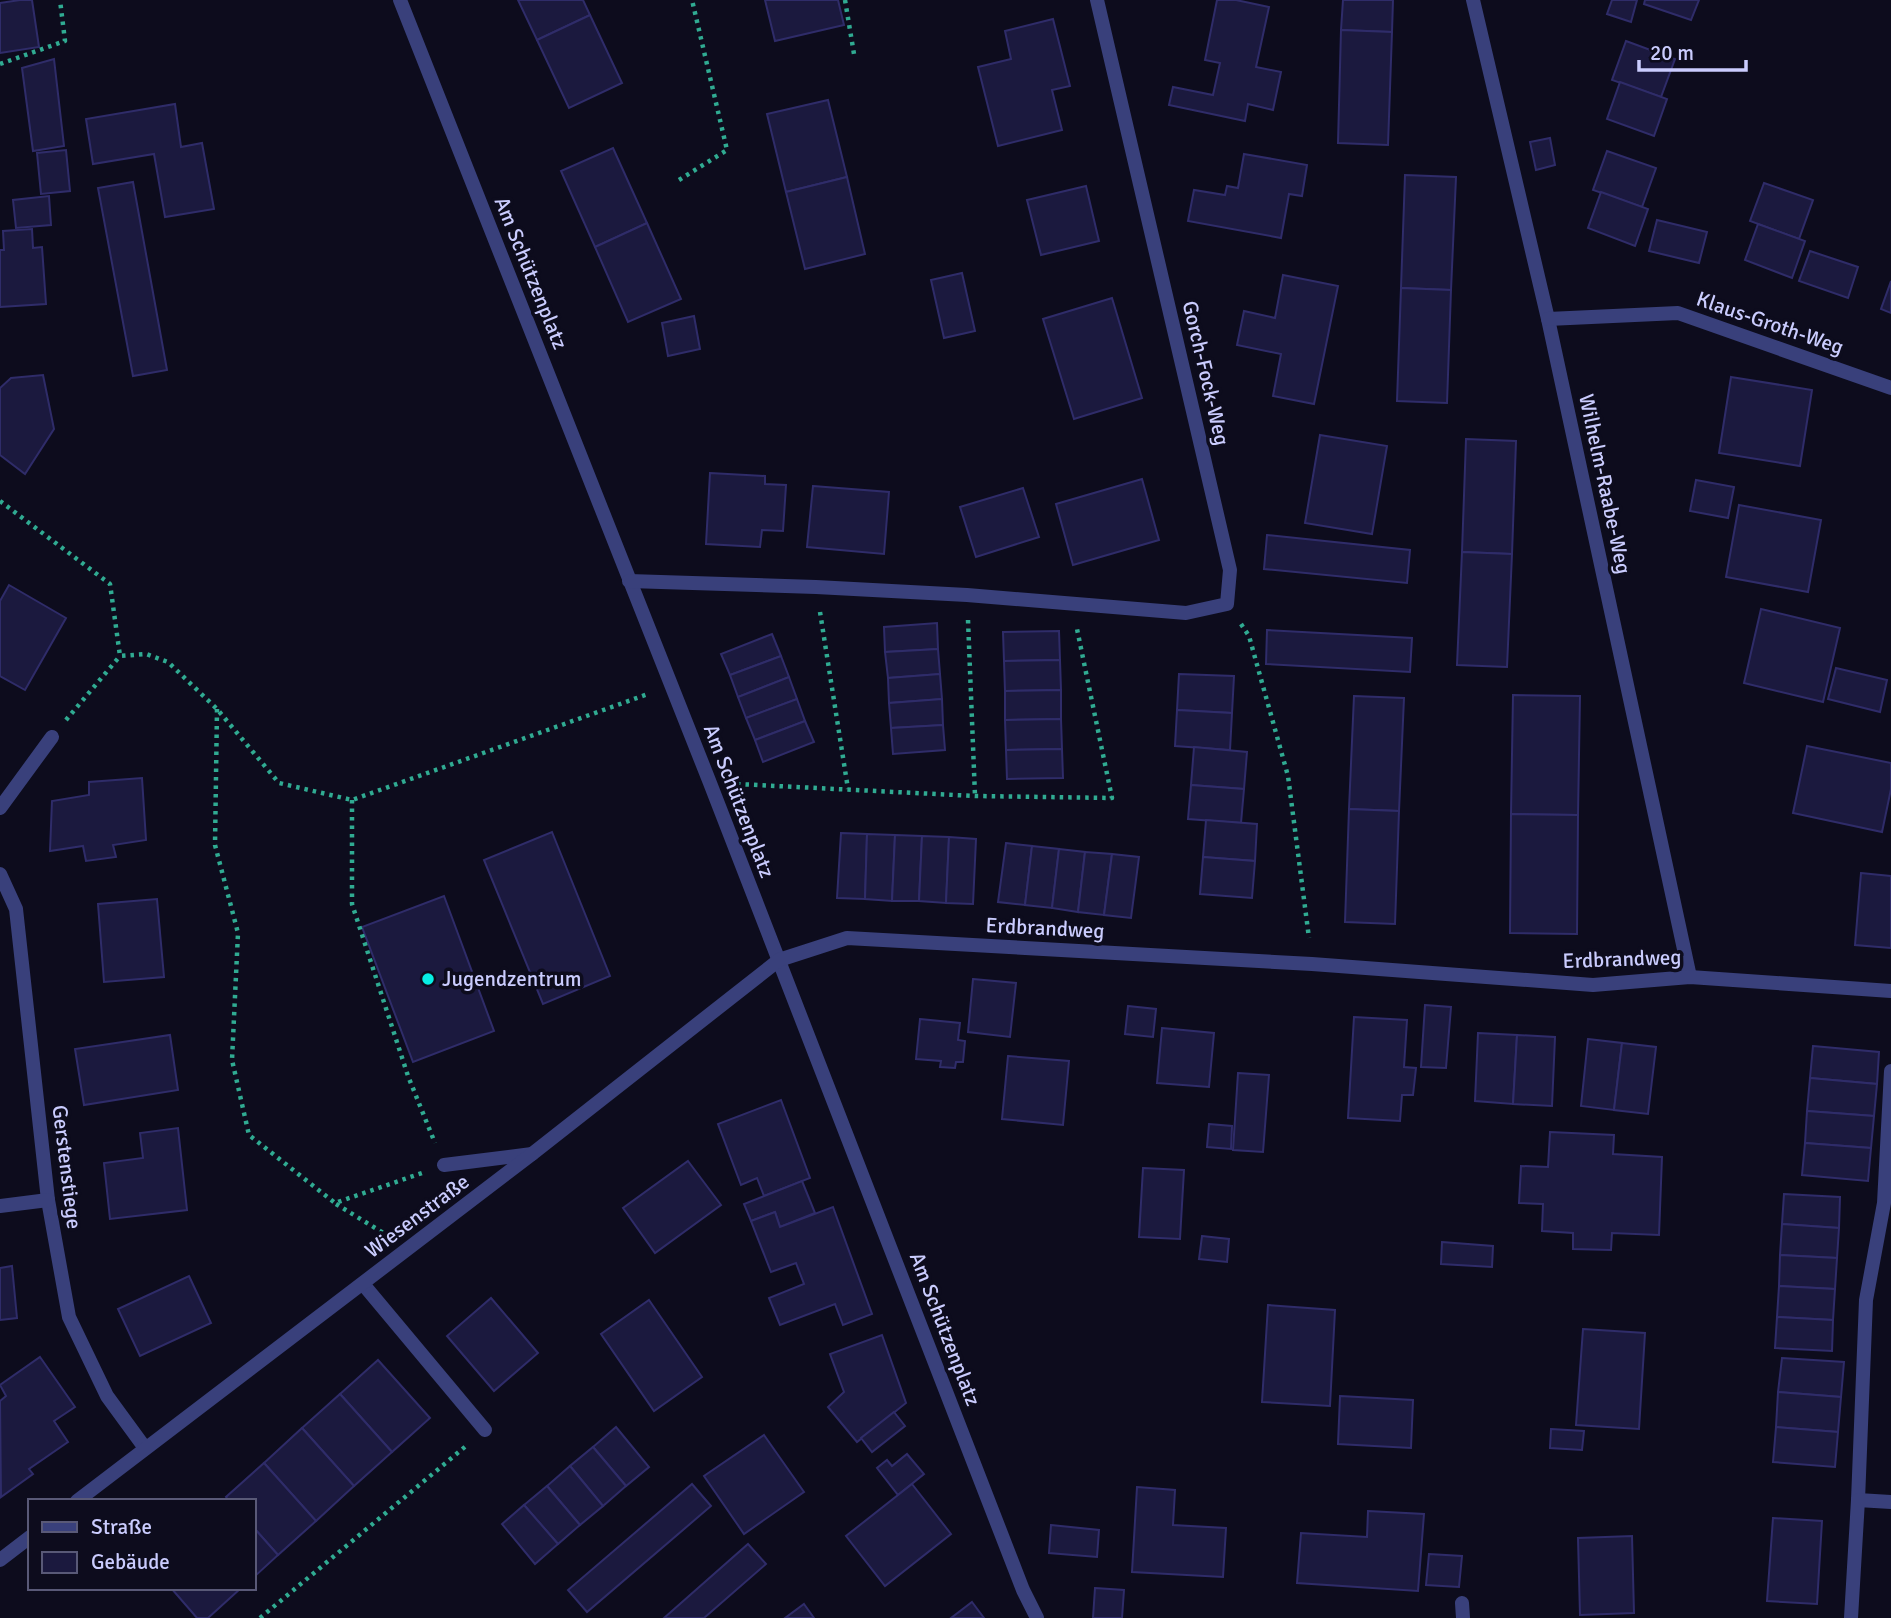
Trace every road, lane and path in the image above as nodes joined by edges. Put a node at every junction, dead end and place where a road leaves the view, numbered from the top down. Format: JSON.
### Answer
{"nodes":[{"id":1,"x":60,"y":0,"type":"edge"},
{"id":2,"x":400,"y":0,"type":"edge"},
{"id":3,"x":692,"y":0,"type":"edge"},
{"id":4,"x":845,"y":0,"type":"edge"},
{"id":5,"x":1097,"y":0,"type":"edge"},
{"id":6,"x":1473,"y":0,"type":"edge"},
{"id":7,"x":854,"y":54,"type":"dead end"},
{"id":8,"x":0,"y":64,"type":"edge"},
{"id":9,"x":679,"y":180,"type":"dead end"},
{"id":10,"x":1548,"y":319,"type":"junction"},
{"id":11,"x":1891,"y":388,"type":"edge"},
{"id":12,"x":0,"y":501,"type":"edge"},
{"id":13,"x":629,"y":581,"type":"junction"},
{"id":14,"x":816,"y":587,"type":"junction"},
{"id":15,"x":967,"y":595,"type":"junction"},
{"id":16,"x":1072,"y":604,"type":"junction"},
{"id":17,"x":1227,"y":604,"type":"junction"},
{"id":18,"x":120,"y":656,"type":"junction"},
{"id":19,"x":671,"y":686,"type":"junction"},
{"id":20,"x":217,"y":709,"type":"junction"},
{"id":21,"x":52,"y":737,"type":"joint"},
{"id":22,"x":710,"y":783,"type":"junction"},
{"id":23,"x":848,"y":789,"type":"junction"},
{"id":24,"x":975,"y":796,"type":"junction"},
{"id":25,"x":352,"y":800,"type":"junction"},
{"id":26,"x":0,"y":808,"type":"edge"},
{"id":27,"x":0,"y":874,"type":"edge"},
{"id":28,"x":779,"y":960,"type":"junction"},
{"id":29,"x":1312,"y":964,"type":"junction"},
{"id":30,"x":1690,"y":977,"type":"junction"},
{"id":31,"x":1891,"y":991,"type":"edge"},
{"id":32,"x":1891,"y":1071,"type":"edge"},
{"id":33,"x":532,"y":1154,"type":"junction"},
{"id":34,"x":444,"y":1166,"type":"junction"},
{"id":35,"x":48,"y":1200,"type":"junction"},
{"id":36,"x":335,"y":1203,"type":"junction"},
{"id":37,"x":0,"y":1206,"type":"edge"},
{"id":38,"x":409,"y":1249,"type":"junction"},
{"id":39,"x":363,"y":1284,"type":"junction"},
{"id":40,"x":485,"y":1430,"type":"joint"},
{"id":41,"x":145,"y":1448,"type":"junction"},
{"id":42,"x":79,"y":1499,"type":"edge"},
{"id":43,"x":1858,"y":1500,"type":"junction"},
{"id":44,"x":1891,"y":1502,"type":"edge"},
{"id":45,"x":28,"y":1539,"type":"edge"},
{"id":46,"x":0,"y":1560,"type":"edge"},
{"id":47,"x":1462,"y":1603,"type":"dead end"},
{"id":48,"x":260,"y":1618,"type":"edge"},
{"id":49,"x":1037,"y":1618,"type":"edge"},
{"id":50,"x":1463,"y":1618,"type":"edge"},
{"id":51,"x":1851,"y":1618,"type":"edge"}],
"edges":[{"from":1,"to":8,"type":"path"},
{"from":2,"to":13,"type":"street","name":"Am Schützenplatz"},
{"from":3,"to":9,"type":"path"},
{"from":4,"to":7,"type":"path"},
{"from":5,"to":17,"type":"street","name":"Gorch-Fock-Weg"},
{"from":6,"to":10,"type":"street","name":"Wilhelm-Raabe-Weg"},
{"from":10,"to":11,"type":"street","name":"Klaus-Groth-Weg"},
{"from":10,"to":30,"type":"street","name":"Wilhelm-Raabe-Weg"},
{"from":12,"to":18,"type":"path"},
{"from":13,"to":14,"type":"street"},
{"from":13,"to":19,"type":"street","name":"Am Schützenplatz"},
{"from":14,"to":15,"type":"street"},
{"from":14,"to":23,"type":"path"},
{"from":15,"to":16,"type":"street"},
{"from":15,"to":24,"type":"path"},
{"from":16,"to":17,"type":"street"},
{"from":16,"to":24,"type":"path"},
{"from":17,"to":29,"type":"path"},
{"from":18,"to":20,"type":"path"},
{"from":18,"to":21,"type":"path"},
{"from":19,"to":22,"type":"street","name":"Am Schützenplatz"},
{"from":19,"to":25,"type":"path"},
{"from":20,"to":25,"type":"path"},
{"from":20,"to":36,"type":"path"},
{"from":21,"to":26,"type":"street"},
{"from":22,"to":23,"type":"path"},
{"from":22,"to":28,"type":"street","name":"Am Schützenplatz"},
{"from":23,"to":24,"type":"path"},
{"from":25,"to":34,"type":"path"},
{"from":27,"to":35,"type":"street","name":"Gerstenstiege"},
{"from":28,"to":29,"type":"street","name":"Erdbrandweg"},
{"from":28,"to":33,"type":"street","name":"Wiesenstraße"},
{"from":28,"to":49,"type":"street","name":"Am Schützenplatz"},
{"from":29,"to":30,"type":"street","name":"Erdbrandweg"},
{"from":30,"to":31,"type":"street","name":"Erdbrandweg"},
{"from":32,"to":43,"type":"street"},
{"from":33,"to":34,"type":"street"},
{"from":33,"to":38,"type":"street","name":"Wiesenstraße"},
{"from":34,"to":36,"type":"path"},
{"from":35,"to":37,"type":"street"},
{"from":35,"to":41,"type":"street","name":"Gerstenstiege"},
{"from":36,"to":38,"type":"path"},
{"from":38,"to":39,"type":"street","name":"Wiesenstraße"},
{"from":39,"to":40,"type":"street"},
{"from":39,"to":41,"type":"street","name":"Wiesenstraße"},
{"from":40,"to":48,"type":"path"},
{"from":41,"to":42,"type":"street","name":"Wiesenstraße"},
{"from":43,"to":44,"type":"street"},
{"from":43,"to":51,"type":"street"},
{"from":45,"to":46,"type":"street"},
{"from":47,"to":50,"type":"street"}]}
